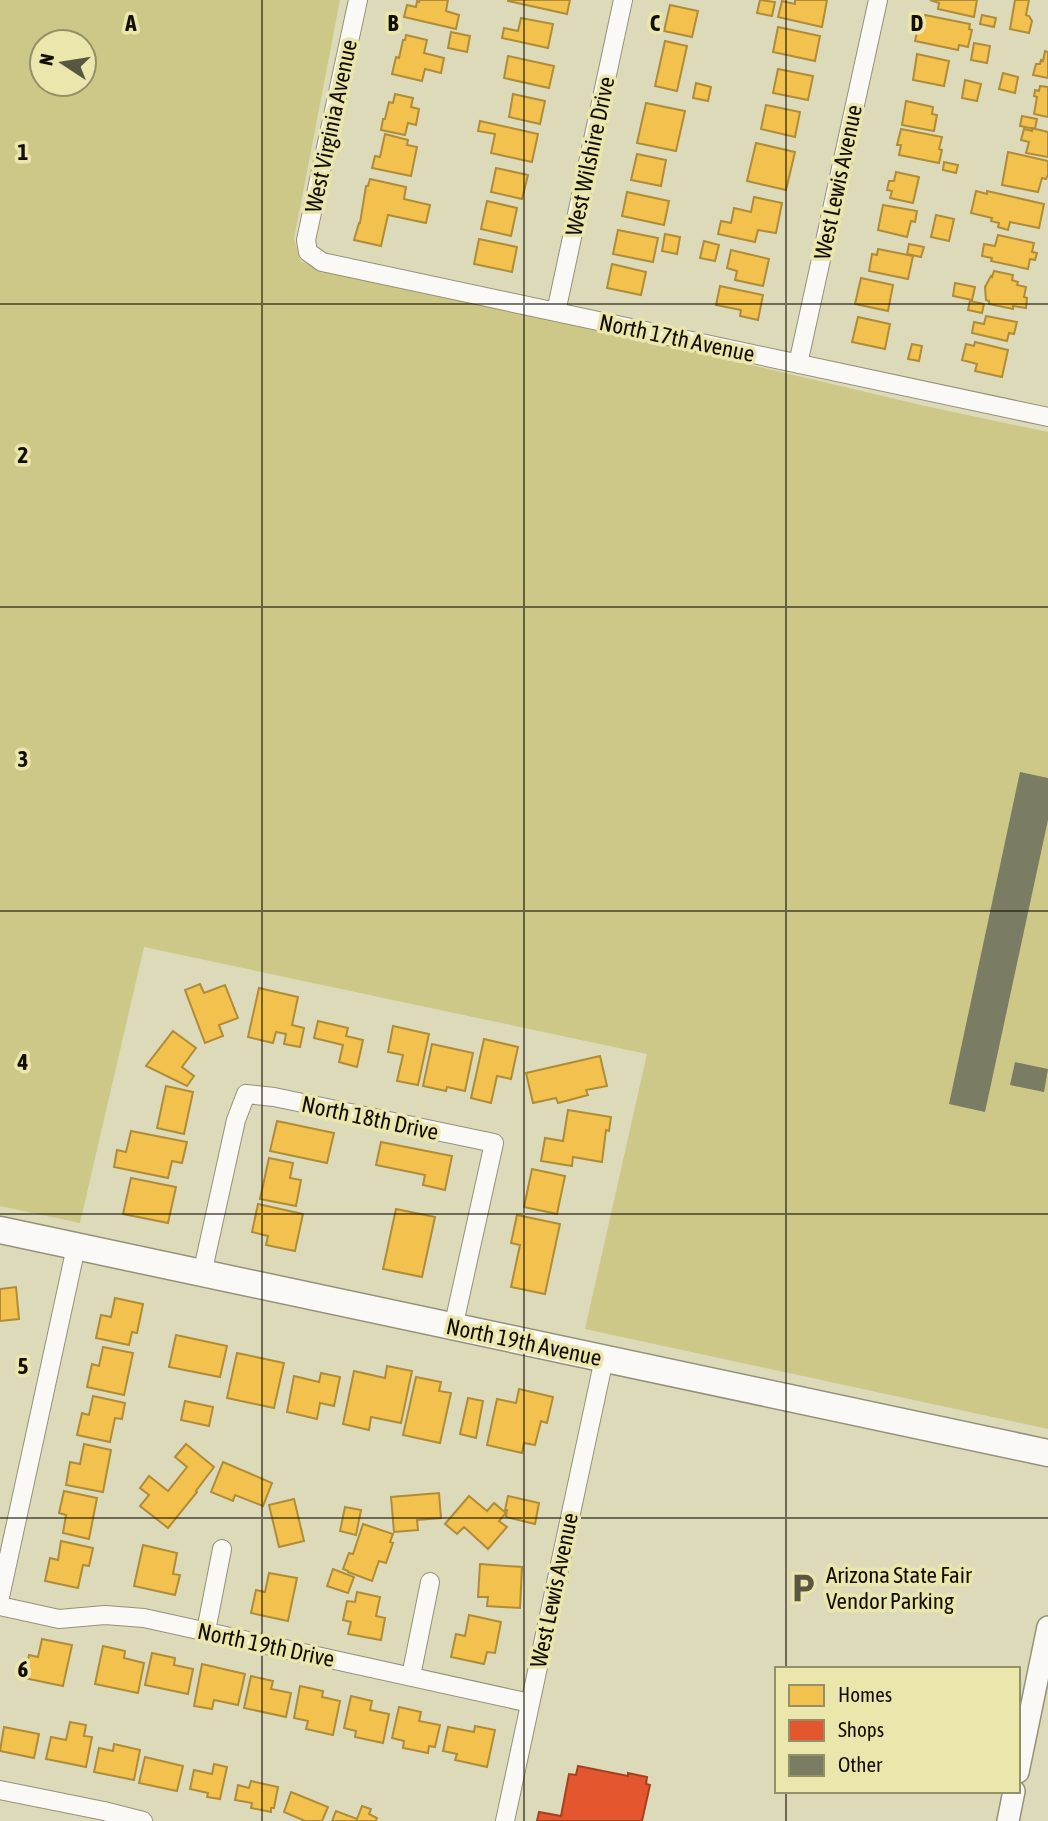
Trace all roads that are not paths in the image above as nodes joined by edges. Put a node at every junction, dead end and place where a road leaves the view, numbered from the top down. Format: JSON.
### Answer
{"nodes":[{"id":1,"x":358,"y":0,"type":"edge"},
{"id":2,"x":623,"y":0,"type":"edge"},
{"id":3,"x":878,"y":0,"type":"edge"},
{"id":4,"x":308,"y":252,"type":"joint"},
{"id":5,"x":556,"y":312,"type":"junction"},
{"id":6,"x":798,"y":364,"type":"junction"},
{"id":7,"x":1048,"y":414,"type":"edge"},
{"id":8,"x":0,"y":1230,"type":"edge"},
{"id":9,"x":76,"y":1247,"type":"junction"},
{"id":10,"x":202,"y":1274,"type":"junction"},
{"id":11,"x":453,"y":1328,"type":"junction"},
{"id":12,"x":604,"y":1359,"type":"junction"},
{"id":13,"x":1048,"y":1453,"type":"edge"},
{"id":14,"x":222,"y":1549,"type":"dead end"},
{"id":15,"x":430,"y":1582,"type":"dead end"},
{"id":16,"x":0,"y":1597,"type":"edge"},
{"id":17,"x":0,"y":1606,"type":"edge"},
{"id":18,"x":1048,"y":1627,"type":"edge"},
{"id":19,"x":206,"y":1631,"type":"junction"},
{"id":20,"x":411,"y":1676,"type":"junction"},
{"id":21,"x":530,"y":1703,"type":"junction"},
{"id":22,"x":1020,"y":1762,"type":"edge"},
{"id":23,"x":0,"y":1790,"type":"edge"},
{"id":24,"x":1014,"y":1793,"type":"edge"},
{"id":25,"x":143,"y":1821,"type":"edge"},
{"id":26,"x":505,"y":1821,"type":"edge"},
{"id":27,"x":1009,"y":1821,"type":"edge"}],
"edges":[{"from":1,"to":4,"type":"street","name":"West Virginia Avenue"},
{"from":2,"to":5,"type":"street","name":"West Wilshire Drive"},
{"from":3,"to":6,"type":"street","name":"West Lewis Avenue"},
{"from":4,"to":5,"type":"street","name":"North 17th Avenue"},
{"from":5,"to":6,"type":"street","name":"North 17th Avenue"},
{"from":6,"to":7,"type":"street","name":"North 17th Avenue"},
{"from":8,"to":9,"type":"main road","name":"North 19th Avenue"},
{"from":9,"to":10,"type":"main road","name":"North 19th Avenue"},
{"from":9,"to":16,"type":"street"},
{"from":10,"to":11,"type":"main road","name":"North 19th Avenue"},
{"from":10,"to":11,"type":"street","name":"North 18th Drive"},
{"from":11,"to":12,"type":"main road","name":"North 19th Avenue"},
{"from":12,"to":13,"type":"main road","name":"North 19th Avenue"},
{"from":12,"to":21,"type":"street","name":"West Lewis Avenue"},
{"from":14,"to":19,"type":"street"},
{"from":15,"to":20,"type":"street"},
{"from":17,"to":19,"type":"street","name":"North 19th Drive"},
{"from":18,"to":22,"type":"street"},
{"from":19,"to":20,"type":"street","name":"North 19th Drive"},
{"from":20,"to":21,"type":"street","name":"North 19th Drive"},
{"from":21,"to":26,"type":"street","name":"West Lewis Avenue"},
{"from":23,"to":25,"type":"street"},
{"from":24,"to":27,"type":"street"}]}
